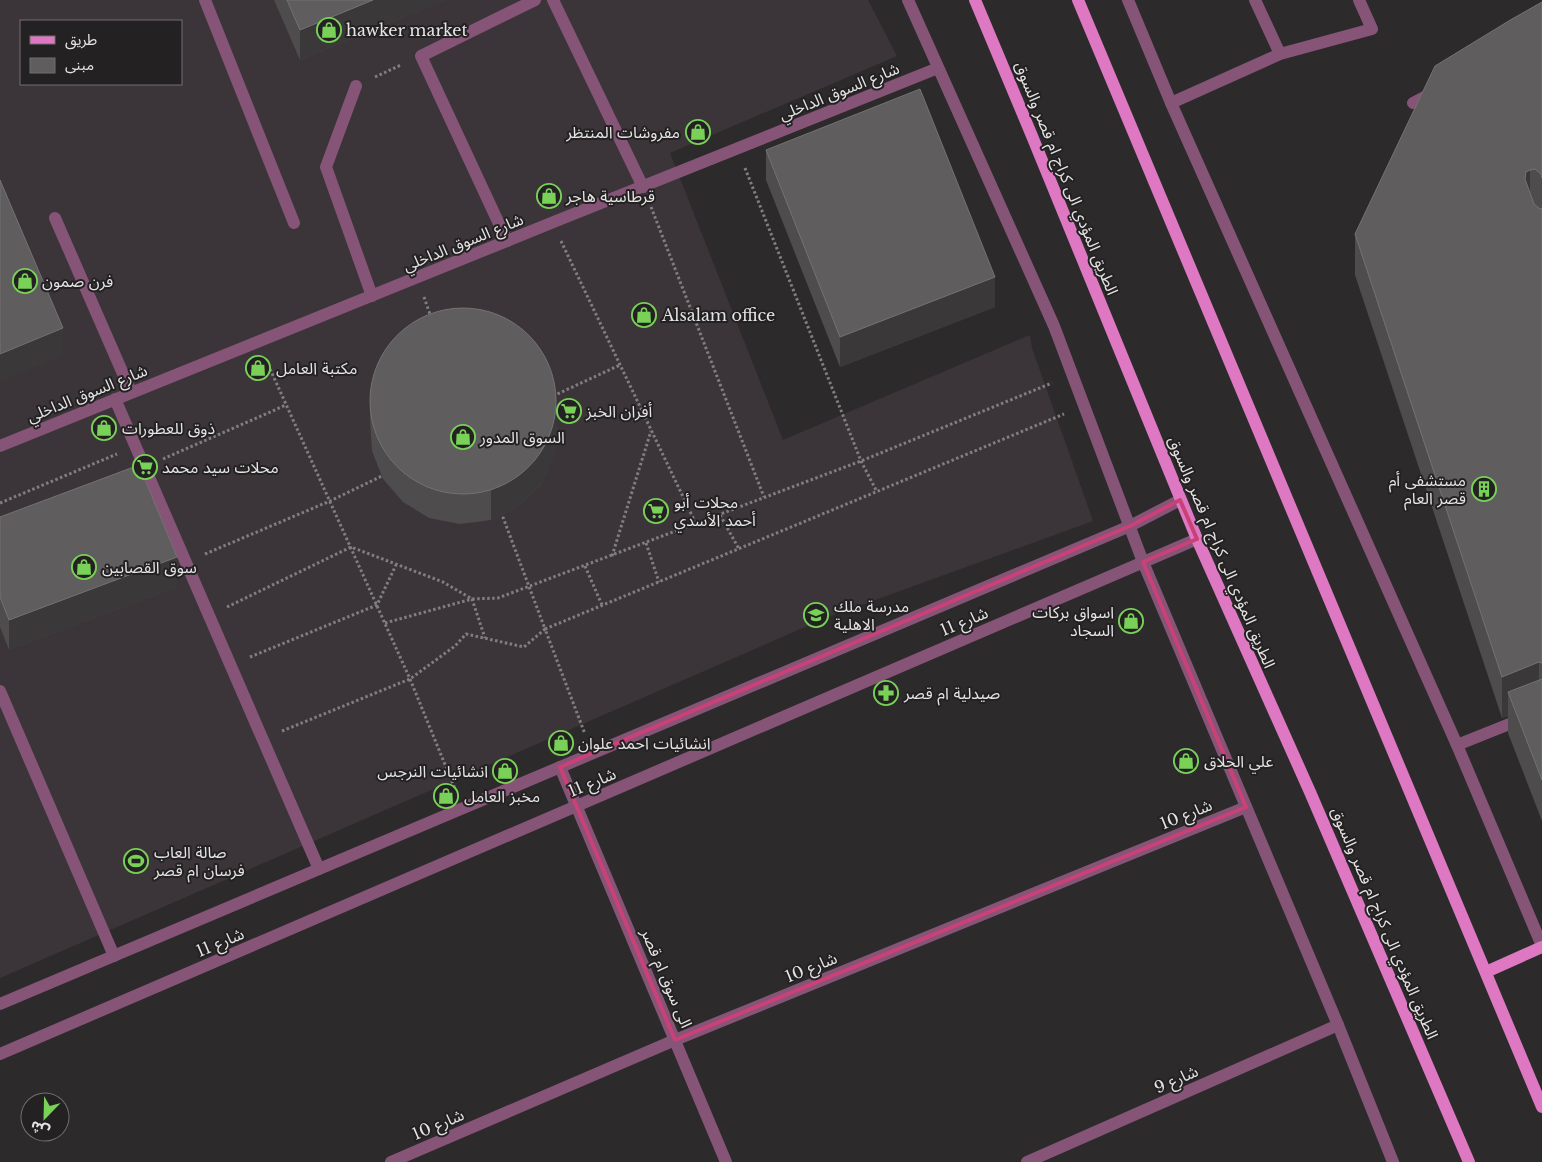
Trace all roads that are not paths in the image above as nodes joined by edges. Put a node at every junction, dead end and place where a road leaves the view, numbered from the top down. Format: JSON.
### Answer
{"nodes":[{"id":1,"x":204,"y":0,"type":"edge"},
{"id":2,"x":535,"y":0,"type":"edge"},
{"id":3,"x":553,"y":0,"type":"edge"},
{"id":4,"x":908,"y":0,"type":"edge"},
{"id":5,"x":975,"y":0,"type":"edge"},
{"id":6,"x":1078,"y":0,"type":"edge"},
{"id":7,"x":1128,"y":0,"type":"edge"},
{"id":8,"x":1255,"y":0,"type":"edge"},
{"id":9,"x":1359,"y":0,"type":"edge"},
{"id":10,"x":1280,"y":54,"type":"junction"},
{"id":11,"x":938,"y":68,"type":"junction"},
{"id":12,"x":356,"y":86,"type":"road end"},
{"id":13,"x":1446,"y":86,"type":"edge"},
{"id":14,"x":1171,"y":103,"type":"junction"},
{"id":15,"x":1413,"y":103,"type":"dead end"},
{"id":16,"x":644,"y":187,"type":"junction"},
{"id":17,"x":55,"y":218,"type":"dead end"},
{"id":18,"x":294,"y":223,"type":"dead end"},
{"id":19,"x":507,"y":242,"type":"junction"},
{"id":20,"x":372,"y":296,"type":"junction"},
{"id":21,"x":131,"y":392,"type":"junction"},
{"id":22,"x":115,"y":399,"type":"junction"},
{"id":23,"x":0,"y":446,"type":"edge"},
{"id":24,"x":1180,"y":500,"type":"junction"},
{"id":25,"x":1130,"y":526,"type":"junction"},
{"id":26,"x":1196,"y":540,"type":"junction"},
{"id":27,"x":1143,"y":562,"type":"junction"},
{"id":28,"x":0,"y":691,"type":"edge"},
{"id":29,"x":1542,"y":711,"type":"edge"},
{"id":30,"x":1457,"y":745,"type":"junction"},
{"id":31,"x":560,"y":767,"type":"junction"},
{"id":32,"x":577,"y":806,"type":"junction"},
{"id":33,"x":1246,"y":807,"type":"junction"},
{"id":34,"x":319,"y":869,"type":"junction"},
{"id":35,"x":1542,"y":947,"type":"edge"},
{"id":36,"x":114,"y":956,"type":"junction"},
{"id":37,"x":1486,"y":972,"type":"junction"},
{"id":38,"x":0,"y":1004,"type":"edge"},
{"id":39,"x":1338,"y":1025,"type":"junction"},
{"id":40,"x":675,"y":1040,"type":"junction"},
{"id":41,"x":0,"y":1054,"type":"edge"},
{"id":42,"x":1542,"y":1107,"type":"edge"},
{"id":43,"x":391,"y":1162,"type":"edge"},
{"id":44,"x":726,"y":1162,"type":"edge"},
{"id":45,"x":1027,"y":1162,"type":"edge"},
{"id":46,"x":1393,"y":1162,"type":"edge"},
{"id":47,"x":1470,"y":1162,"type":"edge"}],
"edges":[{"from":1,"to":18,"type":"street"},
{"from":2,"to":19,"type":"street"},
{"from":3,"to":16,"type":"street"},
{"from":4,"to":11,"type":"street"},
{"from":5,"to":24,"type":"main road","name":"الطريق المؤدي الى كراج ام قصر والسوق"},
{"from":6,"to":37,"type":"main road"},
{"from":7,"to":14,"type":"street"},
{"from":8,"to":10,"type":"street"},
{"from":9,"to":10,"type":"street"},
{"from":10,"to":14,"type":"street"},
{"from":11,"to":16,"type":"street","name":"شارع السوق الداخلي"},
{"from":11,"to":25,"type":"street"},
{"from":12,"to":20,"type":"street"},
{"from":13,"to":15,"type":"street"},
{"from":14,"to":30,"type":"street"},
{"from":16,"to":19,"type":"street","name":"شارع السوق الداخلي"},
{"from":17,"to":21,"type":"street"},
{"from":19,"to":20,"type":"street","name":"شارع السوق الداخلي"},
{"from":20,"to":21,"type":"street","name":"شارع السوق الداخلي"},
{"from":21,"to":22,"type":"street","name":"شارع السوق الداخلي"},
{"from":22,"to":23,"type":"street","name":"شارع السوق الداخلي"},
{"from":22,"to":34,"type":"street"},
{"from":24,"to":25,"type":"street","name":"شارع 11"},
{"from":24,"to":26,"type":"main road","name":"الطريق المؤدي الى كراج ام قصر والسوق"},
{"from":25,"to":27,"type":"street"},
{"from":25,"to":31,"type":"street","name":"شارع 11"},
{"from":26,"to":27,"type":"street","name":"شارع 11"},
{"from":26,"to":47,"type":"main road","name":"الطريق المؤدي الى كراج ام قصر والسوق"},
{"from":27,"to":32,"type":"street","name":"شارع 11"},
{"from":27,"to":33,"type":"street"},
{"from":28,"to":36,"type":"street"},
{"from":29,"to":30,"type":"street"},
{"from":30,"to":35,"type":"street"},
{"from":31,"to":32,"type":"street","name":"الى سوق ام قصر"},
{"from":31,"to":34,"type":"street","name":"شارع 11"},
{"from":32,"to":40,"type":"street","name":"الى سوق ام قصر"},
{"from":32,"to":41,"type":"street","name":"شارع 11"},
{"from":33,"to":39,"type":"street"},
{"from":33,"to":40,"type":"street","name":"شارع 10"},
{"from":34,"to":36,"type":"street","name":"شارع 11"},
{"from":35,"to":37,"type":"main road"},
{"from":36,"to":38,"type":"street","name":"شارع 11"},
{"from":37,"to":42,"type":"main road"},
{"from":39,"to":45,"type":"street","name":"شارع 9"},
{"from":39,"to":46,"type":"street"},
{"from":40,"to":43,"type":"street","name":"شارع 10"},
{"from":40,"to":44,"type":"street","name":"الى سوق ام قصر"}]}
